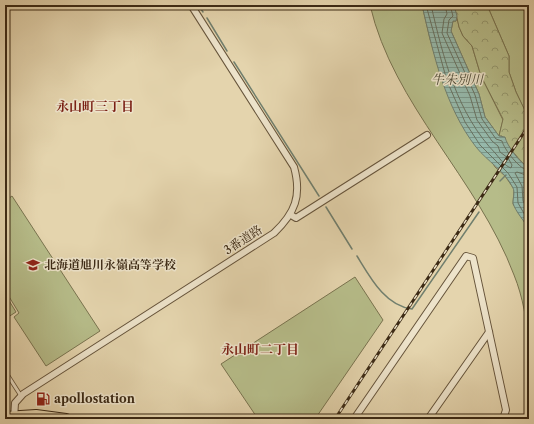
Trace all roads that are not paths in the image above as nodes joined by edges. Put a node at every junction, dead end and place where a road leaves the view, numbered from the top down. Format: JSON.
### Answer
{"nodes":[{"id":1,"x":191,"y":5,"type":"edge"},
{"id":2,"x":427,"y":135,"type":"dead end"},
{"id":3,"x":291,"y":215,"type":"junction"},
{"id":4,"x":489,"y":332,"type":"junction"},
{"id":5,"x":5,"y":371,"type":"edge"},
{"id":6,"x":21,"y":396,"type":"junction"},
{"id":7,"x":11,"y":417,"type":"edge"},
{"id":8,"x":66,"y":419,"type":"edge"},
{"id":9,"x":354,"y":419,"type":"edge"},
{"id":10,"x":428,"y":419,"type":"edge"},
{"id":11,"x":503,"y":419,"type":"edge"}],
"edges":[{"from":1,"to":3,"type":"street","name":"3番道路"},
{"from":2,"to":3,"type":"street"},
{"from":3,"to":6,"type":"street","name":"3番道路"},
{"from":4,"to":9,"type":"street"},
{"from":4,"to":10,"type":"street"},
{"from":4,"to":11,"type":"street"},
{"from":5,"to":6,"type":"lane"},
{"from":6,"to":7,"type":"street"},
{"from":7,"to":8,"type":"main road"}]}
